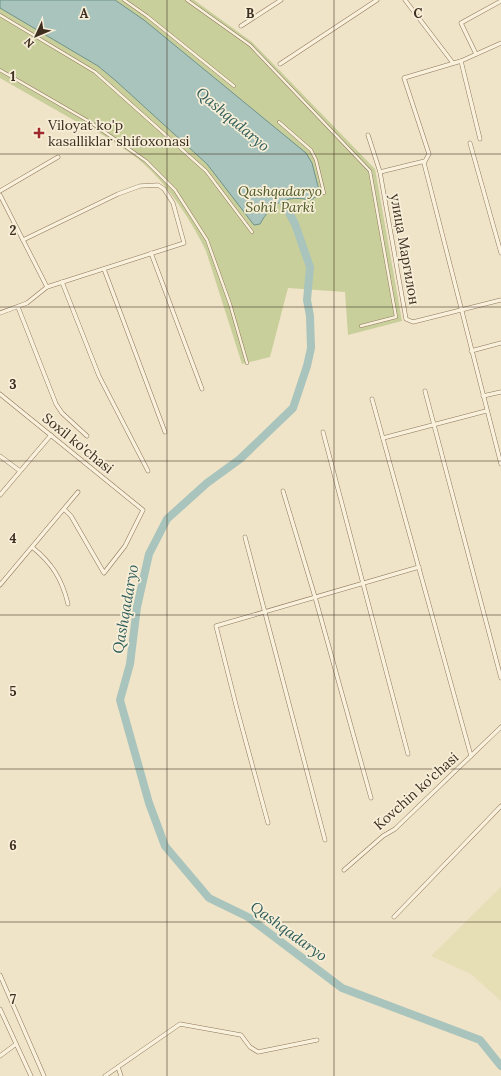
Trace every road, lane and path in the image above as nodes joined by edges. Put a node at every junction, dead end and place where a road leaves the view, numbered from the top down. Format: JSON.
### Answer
{"nodes":[{"id":1,"x":124,"y":0,"type":"edge"},
{"id":2,"x":187,"y":0,"type":"edge"},
{"id":3,"x":281,"y":0,"type":"edge"},
{"id":4,"x":377,"y":0,"type":"edge"},
{"id":5,"x":405,"y":0,"type":"edge"},
{"id":6,"x":501,"y":1,"type":"edge"},
{"id":7,"x":0,"y":15,"type":"edge"},
{"id":8,"x":241,"y":26,"type":"dead end"},
{"id":9,"x":501,"y":43,"type":"edge"},
{"id":10,"x":476,"y":54,"type":"junction"},
{"id":11,"x":462,"y":61,"type":"junction"},
{"id":12,"x":453,"y":63,"type":"junction"},
{"id":13,"x":280,"y":64,"type":"dead end"},
{"id":14,"x":0,"y":70,"type":"edge"},
{"id":15,"x":234,"y":86,"type":"dead end"},
{"id":16,"x":279,"y":122,"type":"dead end"},
{"id":17,"x":368,"y":135,"type":"dead end"},
{"id":18,"x":480,"y":139,"type":"dead end"},
{"id":19,"x":470,"y":143,"type":"dead end"},
{"id":20,"x":58,"y":157,"type":"dead end"},
{"id":21,"x":425,"y":161,"type":"junction"},
{"id":22,"x":380,"y":172,"type":"junction"},
{"id":23,"x":0,"y":191,"type":"edge"},
{"id":24,"x":324,"y":193,"type":"dead end"},
{"id":25,"x":0,"y":194,"type":"edge"},
{"id":26,"x":252,"y":232,"type":"dead end"},
{"id":27,"x":23,"y":240,"type":"junction"},
{"id":28,"x":151,"y":253,"type":"junction"},
{"id":29,"x":501,"y":253,"type":"edge"},
{"id":30,"x":104,"y":269,"type":"junction"},
{"id":31,"x":62,"y":282,"type":"junction"},
{"id":32,"x":47,"y":287,"type":"junction"},
{"id":33,"x":501,"y":300,"type":"edge"},
{"id":34,"x":18,"y":306,"type":"junction"},
{"id":35,"x":462,"y":310,"type":"junction"},
{"id":36,"x":0,"y":313,"type":"edge"},
{"id":37,"x":361,"y":326,"type":"dead end"},
{"id":38,"x":501,"y":343,"type":"edge"},
{"id":39,"x":471,"y":351,"type":"junction"},
{"id":40,"x":247,"y":363,"type":"dead end"},
{"id":41,"x":202,"y":389,"type":"dead end"},
{"id":42,"x":425,"y":391,"type":"dead end"},
{"id":43,"x":501,"y":392,"type":"edge"},
{"id":44,"x":0,"y":394,"type":"edge"},
{"id":45,"x":483,"y":396,"type":"junction"},
{"id":46,"x":372,"y":399,"type":"dead end"},
{"id":47,"x":486,"y":411,"type":"junction"},
{"id":48,"x":434,"y":424,"type":"junction"},
{"id":49,"x":165,"y":432,"type":"dead end"},
{"id":50,"x":323,"y":432,"type":"dead end"},
{"id":51,"x":51,"y":435,"type":"junction"},
{"id":52,"x":87,"y":436,"type":"dead end"},
{"id":53,"x":383,"y":438,"type":"junction"},
{"id":54,"x":0,"y":456,"type":"edge"},
{"id":55,"x":501,"y":464,"type":"edge"},
{"id":56,"x":20,"y":471,"type":"junction"},
{"id":57,"x":148,"y":471,"type":"dead end"},
{"id":58,"x":283,"y":491,"type":"dead end"},
{"id":59,"x":78,"y":492,"type":"dead end"},
{"id":60,"x":0,"y":495,"type":"edge"},
{"id":61,"x":64,"y":509,"type":"junction"},
{"id":62,"x":245,"y":537,"type":"dead end"},
{"id":63,"x":32,"y":547,"type":"junction"},
{"id":64,"x":419,"y":567,"type":"junction"},
{"id":65,"x":363,"y":583,"type":"junction"},
{"id":66,"x":0,"y":586,"type":"edge"},
{"id":67,"x":315,"y":597,"type":"junction"},
{"id":68,"x":68,"y":604,"type":"dead end"},
{"id":69,"x":265,"y":612,"type":"junction"},
{"id":70,"x":501,"y":678,"type":"edge"},
{"id":71,"x":501,"y":727,"type":"edge"},
{"id":72,"x":408,"y":754,"type":"dead end"},
{"id":73,"x":471,"y":756,"type":"junction"},
{"id":74,"x":371,"y":798,"type":"dead end"},
{"id":75,"x":501,"y":806,"type":"edge"},
{"id":76,"x":268,"y":823,"type":"dead end"},
{"id":77,"x":325,"y":840,"type":"dead end"},
{"id":78,"x":344,"y":870,"type":"dead end"},
{"id":79,"x":394,"y":917,"type":"dead end"},
{"id":80,"x":0,"y":975,"type":"edge"},
{"id":81,"x":0,"y":1009,"type":"edge"},
{"id":82,"x":317,"y":1040,"type":"dead end"},
{"id":83,"x":16,"y":1044,"type":"junction"},
{"id":84,"x":0,"y":1056,"type":"edge"},
{"id":85,"x":118,"y":1067,"type":"junction"},
{"id":86,"x":31,"y":1076,"type":"edge"},
{"id":87,"x":44,"y":1076,"type":"edge"},
{"id":88,"x":105,"y":1076,"type":"edge"},
{"id":89,"x":121,"y":1076,"type":"edge"}],
"edges":[{"from":1,"to":15,"type":"street"},
{"from":2,"to":37,"type":"street"},
{"from":3,"to":8,"type":"street"},
{"from":4,"to":13,"type":"street"},
{"from":5,"to":12,"type":"street"},
{"from":6,"to":10,"type":"street"},
{"from":7,"to":26,"type":"street"},
{"from":9,"to":10,"type":"street"},
{"from":10,"to":11,"type":"street"},
{"from":11,"to":12,"type":"street"},
{"from":11,"to":18,"type":"street"},
{"from":12,"to":21,"type":"street"},
{"from":14,"to":40,"type":"street"},
{"from":16,"to":24,"type":"street"},
{"from":17,"to":22,"type":"street","name":"улица Маргилон"},
{"from":19,"to":29,"type":"street"},
{"from":20,"to":23,"type":"street"},
{"from":21,"to":22,"type":"street"},
{"from":21,"to":35,"type":"street"},
{"from":22,"to":35,"type":"street","name":"улица Маргилон"},
{"from":25,"to":27,"type":"street"},
{"from":27,"to":28,"type":"street"},
{"from":27,"to":32,"type":"street"},
{"from":28,"to":30,"type":"street"},
{"from":28,"to":41,"type":"street"},
{"from":30,"to":31,"type":"street"},
{"from":30,"to":49,"type":"street"},
{"from":31,"to":32,"type":"street"},
{"from":31,"to":57,"type":"street"},
{"from":32,"to":34,"type":"street"},
{"from":33,"to":35,"type":"street","name":"улица Маргилон"},
{"from":34,"to":36,"type":"street"},
{"from":34,"to":52,"type":"street"},
{"from":35,"to":39,"type":"street"},
{"from":38,"to":39,"type":"street"},
{"from":39,"to":45,"type":"street"},
{"from":42,"to":48,"type":"street"},
{"from":43,"to":45,"type":"street"},
{"from":44,"to":51,"type":"street","name":"Soxil ko'chasi"},
{"from":45,"to":47,"type":"street"},
{"from":46,"to":53,"type":"street"},
{"from":47,"to":48,"type":"street"},
{"from":47,"to":55,"type":"street"},
{"from":48,"to":53,"type":"street"},
{"from":48,"to":70,"type":"street"},
{"from":50,"to":65,"type":"street"},
{"from":51,"to":56,"type":"street"},
{"from":51,"to":61,"type":"street","name":"Soxil ko'chasi"},
{"from":53,"to":64,"type":"street"},
{"from":54,"to":56,"type":"street"},
{"from":56,"to":60,"type":"street"},
{"from":58,"to":67,"type":"street"},
{"from":59,"to":61,"type":"street"},
{"from":61,"to":63,"type":"street"},
{"from":62,"to":69,"type":"street"},
{"from":63,"to":66,"type":"street"},
{"from":63,"to":68,"type":"street"},
{"from":64,"to":65,"type":"street"},
{"from":64,"to":73,"type":"street"},
{"from":65,"to":67,"type":"street"},
{"from":65,"to":72,"type":"street"},
{"from":67,"to":69,"type":"street"},
{"from":67,"to":74,"type":"street"},
{"from":69,"to":76,"type":"street"},
{"from":69,"to":77,"type":"street"},
{"from":71,"to":73,"type":"street","name":"Kovchin ko'chasi"},
{"from":73,"to":78,"type":"street","name":"Kovchin ko'chasi"},
{"from":75,"to":79,"type":"street"},
{"from":80,"to":87,"type":"street"},
{"from":81,"to":83,"type":"street"},
{"from":82,"to":85,"type":"street"},
{"from":83,"to":84,"type":"street"},
{"from":83,"to":86,"type":"street"},
{"from":85,"to":88,"type":"street"},
{"from":85,"to":89,"type":"street"}]}
